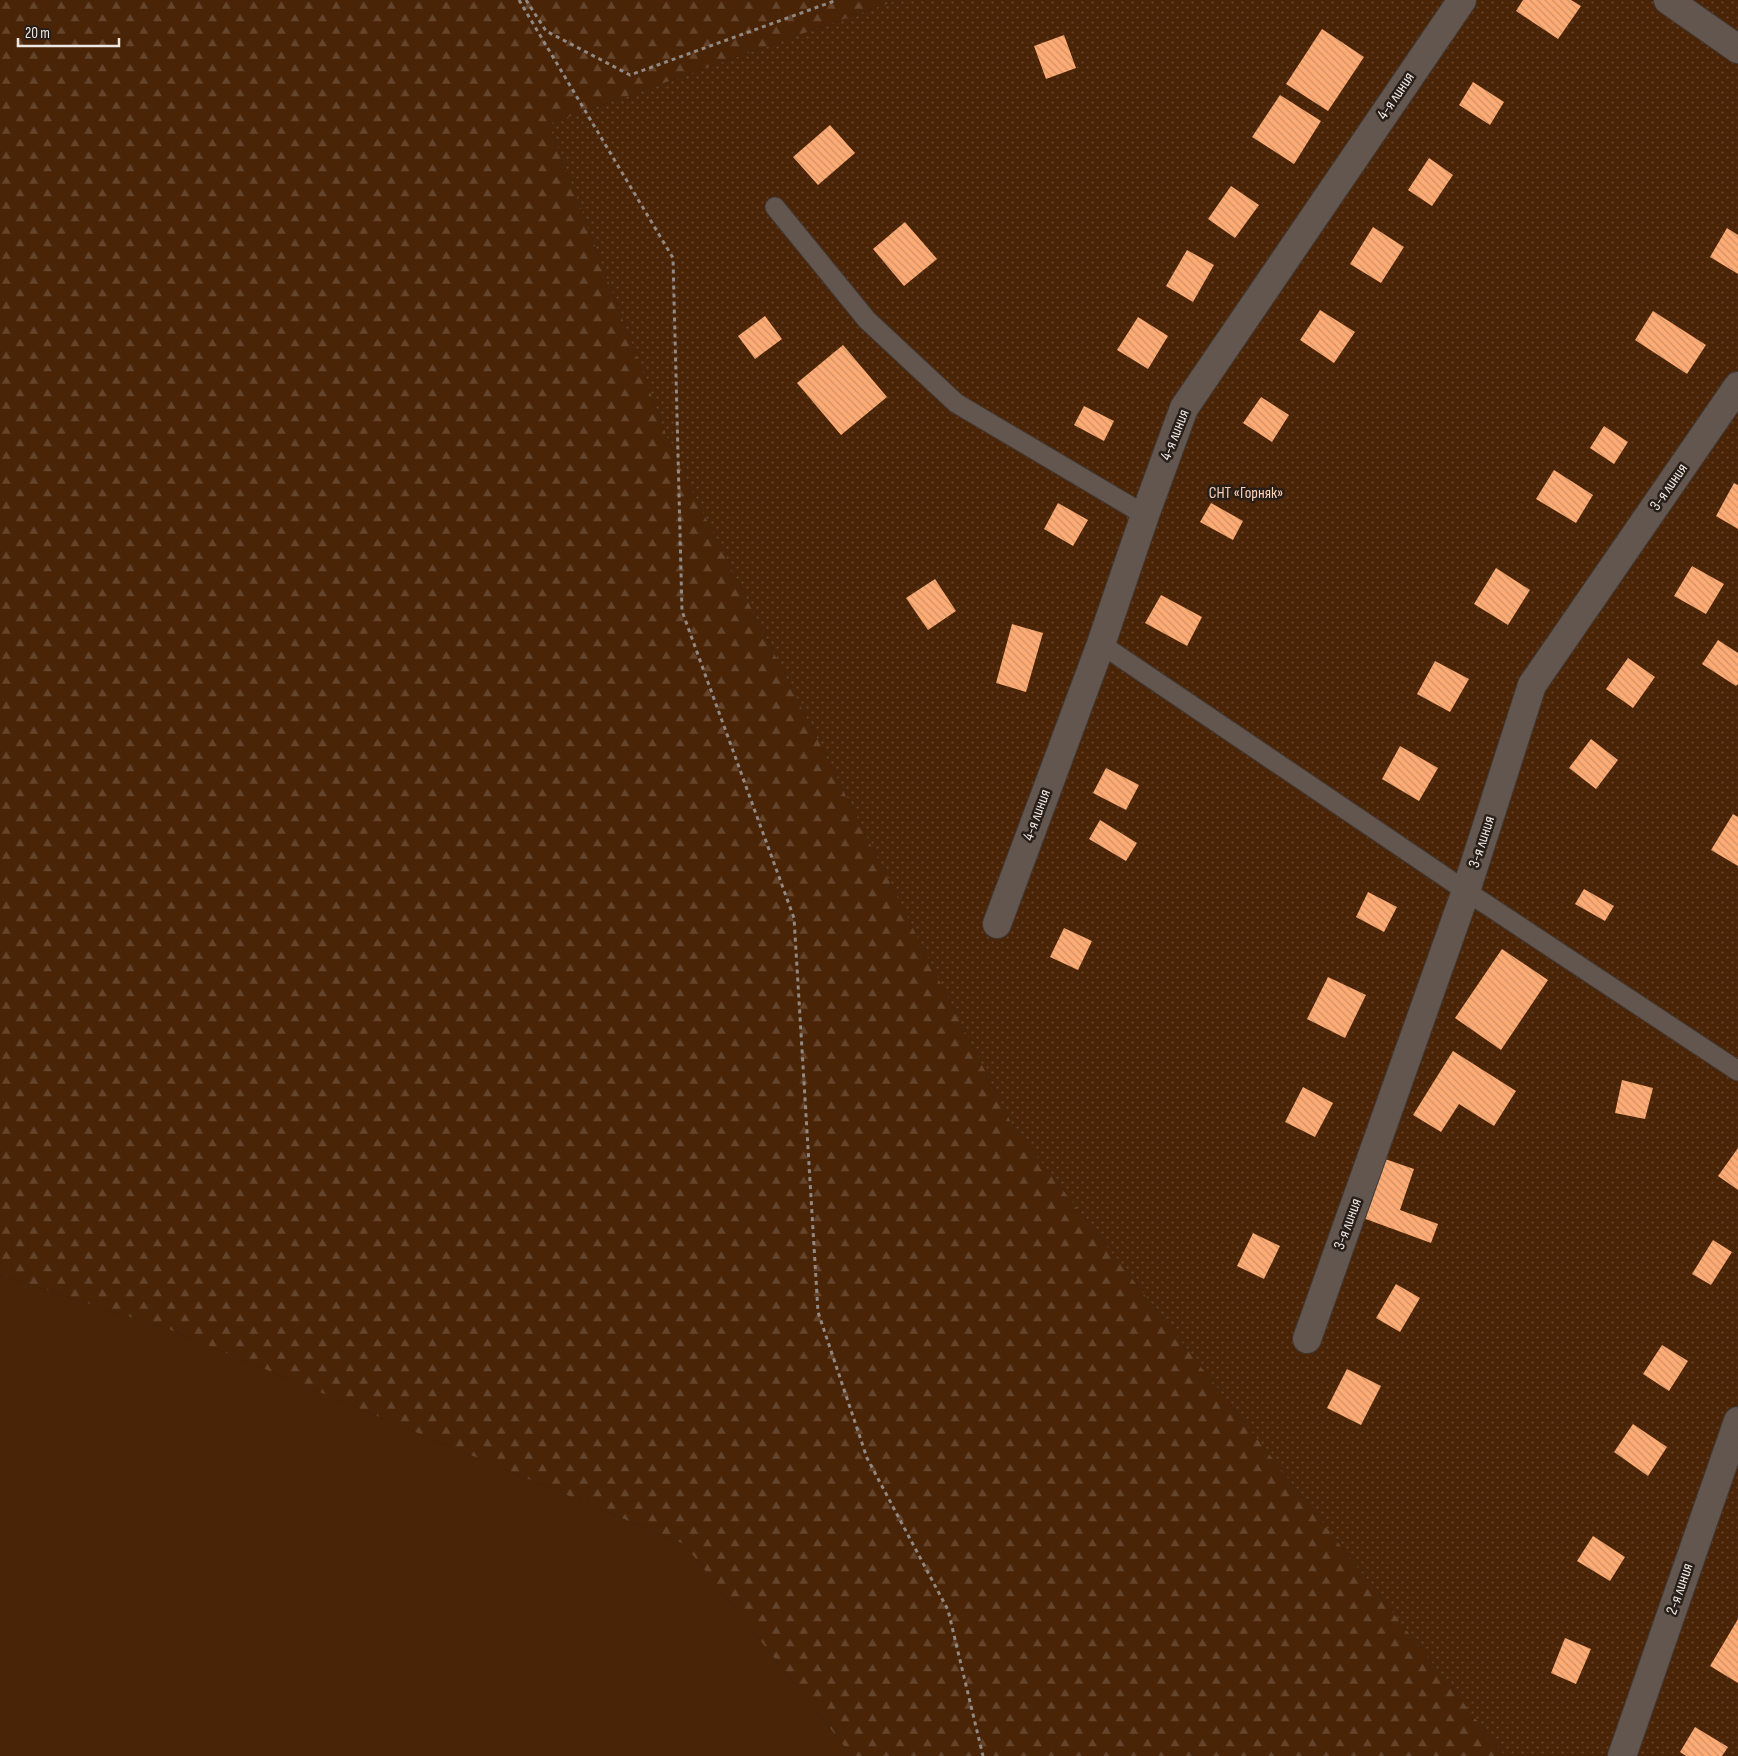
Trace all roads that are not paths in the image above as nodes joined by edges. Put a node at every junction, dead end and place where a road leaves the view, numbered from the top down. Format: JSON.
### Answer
{"nodes":[{"id":1,"x":1462,"y":0,"type":"edge"},
{"id":2,"x":1668,"y":0,"type":"edge"},
{"id":3,"x":1738,"y":49,"type":"edge"},
{"id":4,"x":775,"y":207,"type":"dead end"},
{"id":5,"x":1738,"y":386,"type":"edge"},
{"id":6,"x":1144,"y":515,"type":"junction"},
{"id":7,"x":1101,"y":644,"type":"junction"},
{"id":8,"x":1466,"y":891,"type":"junction"},
{"id":9,"x":997,"y":924,"type":"dead end"},
{"id":10,"x":1738,"y":1071,"type":"edge"},
{"id":11,"x":1307,"y":1339,"type":"dead end"},
{"id":12,"x":1738,"y":1421,"type":"edge"},
{"id":13,"x":1622,"y":1756,"type":"edge"}],
"edges":[{"from":1,"to":6,"type":"street","name":"4-я линия"},
{"from":2,"to":3,"type":"street"},
{"from":4,"to":6,"type":"lane"},
{"from":5,"to":8,"type":"street","name":"3-я линия"},
{"from":6,"to":7,"type":"street","name":"4-я линия"},
{"from":7,"to":8,"type":"lane"},
{"from":7,"to":9,"type":"street","name":"4-я линия"},
{"from":8,"to":10,"type":"lane"},
{"from":8,"to":11,"type":"street","name":"3-я линия"},
{"from":12,"to":13,"type":"street","name":"2-я линия"}]}
